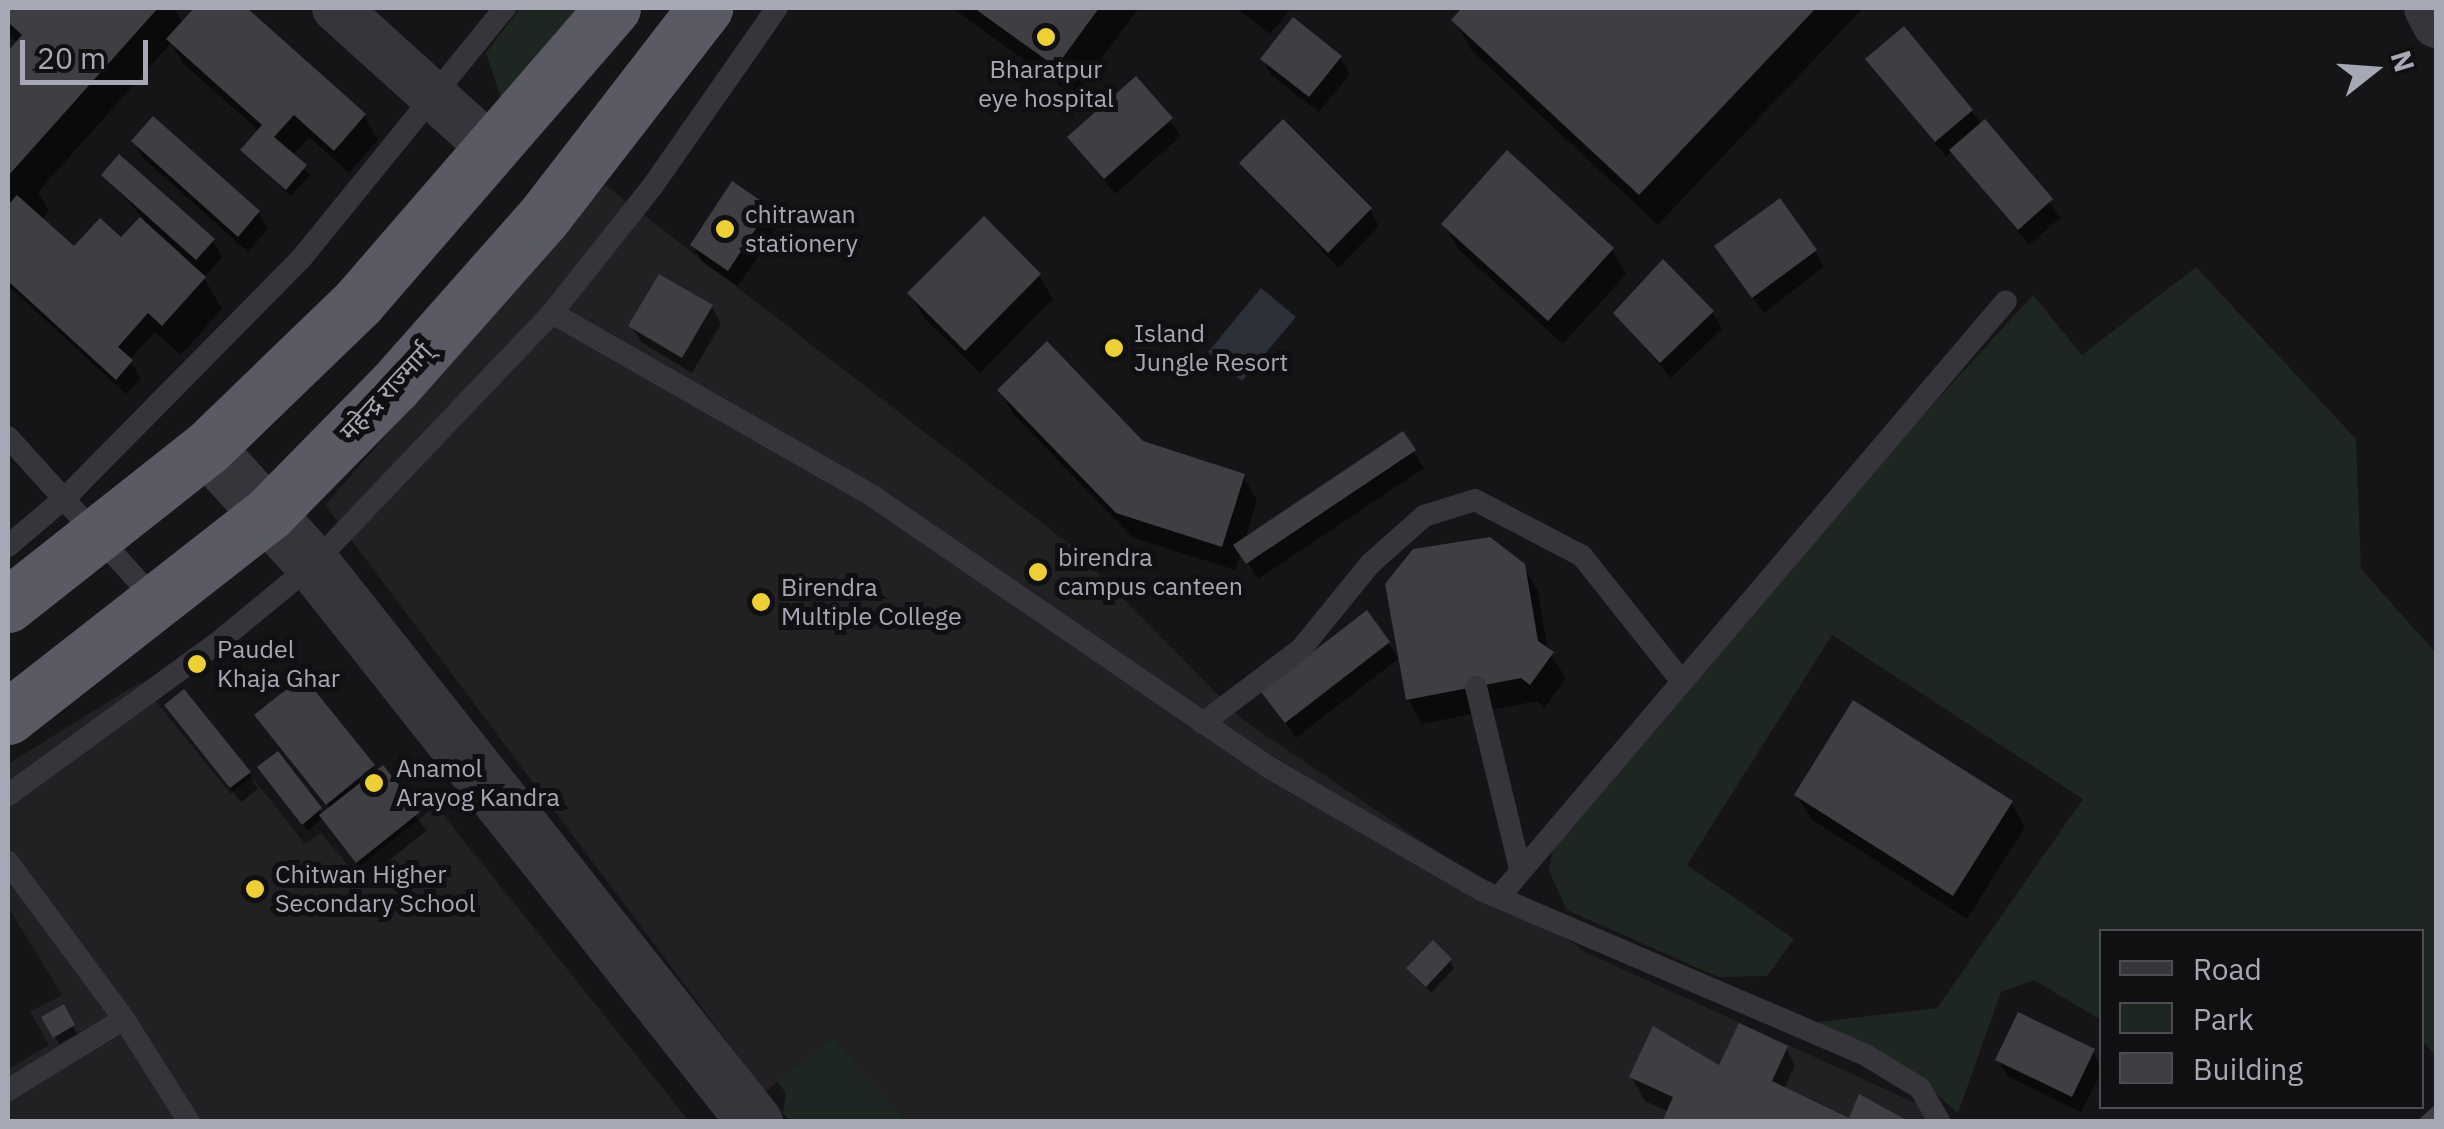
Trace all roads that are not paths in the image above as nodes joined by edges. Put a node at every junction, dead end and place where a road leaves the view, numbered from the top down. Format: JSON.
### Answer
{"nodes":[{"id":1,"x":336,"y":8,"type":"edge"},
{"id":2,"x":504,"y":8,"type":"edge"},
{"id":3,"x":613,"y":8,"type":"edge"},
{"id":4,"x":704,"y":8,"type":"edge"},
{"id":5,"x":777,"y":8,"type":"edge"},
{"id":6,"x":2428,"y":8,"type":"edge"},
{"id":7,"x":2436,"y":24,"type":"edge"},
{"id":8,"x":437,"y":97,"type":"junction"},
{"id":9,"x":494,"y":150,"type":"junction"},
{"id":10,"x":2006,"y":301,"type":"dead end"},
{"id":11,"x":552,"y":313,"type":"junction"},
{"id":12,"x":8,"y":437,"type":"edge"},
{"id":13,"x":207,"y":448,"type":"junction"},
{"id":14,"x":269,"y":512,"type":"junction"},
{"id":15,"x":83,"y":515,"type":"junction"},
{"id":16,"x":8,"y":546,"type":"edge"},
{"id":17,"x":312,"y":564,"type":"junction"},
{"id":18,"x":158,"y":604,"type":"junction"},
{"id":19,"x":8,"y":605,"type":"edge"},
{"id":20,"x":1680,"y":679,"type":"junction"},
{"id":21,"x":1476,"y":687,"type":"dead end"},
{"id":22,"x":8,"y":717,"type":"edge"},
{"id":23,"x":1203,"y":723,"type":"junction"},
{"id":24,"x":8,"y":795,"type":"edge"},
{"id":25,"x":8,"y":862,"type":"edge"},
{"id":26,"x":1520,"y":869,"type":"junction"},
{"id":27,"x":1499,"y":897,"type":"junction"},
{"id":28,"x":124,"y":1019,"type":"junction"},
{"id":29,"x":8,"y":1090,"type":"edge"},
{"id":30,"x":189,"y":1122,"type":"edge"},
{"id":31,"x":754,"y":1122,"type":"edge"},
{"id":32,"x":1940,"y":1122,"type":"edge"}],
"edges":[{"from":1,"to":8,"type":"street"},
{"from":2,"to":8,"type":"lane"},
{"from":3,"to":9,"type":"highway"},
{"from":4,"to":14,"type":"highway","name":"महेन्द्र राज्मार्ग्"},
{"from":5,"to":11,"type":"lane"},
{"from":6,"to":7,"type":"street"},
{"from":8,"to":9,"type":"street"},
{"from":8,"to":15,"type":"lane"},
{"from":9,"to":13,"type":"highway"},
{"from":10,"to":20,"type":"lane"},
{"from":11,"to":17,"type":"lane"},
{"from":11,"to":23,"type":"lane"},
{"from":12,"to":15,"type":"lane"},
{"from":13,"to":14,"type":"street"},
{"from":13,"to":15,"type":"highway"},
{"from":14,"to":17,"type":"street"},
{"from":14,"to":18,"type":"highway","name":"महेन्द्र राज्मार्ग्"},
{"from":15,"to":16,"type":"lane"},
{"from":15,"to":18,"type":"lane"},
{"from":15,"to":19,"type":"highway"},
{"from":17,"to":24,"type":"lane"},
{"from":17,"to":31,"type":"street"},
{"from":18,"to":22,"type":"highway","name":"महेन्द्र राज्मार्ग्"},
{"from":20,"to":23,"type":"lane"},
{"from":20,"to":26,"type":"lane"},
{"from":21,"to":26,"type":"lane"},
{"from":23,"to":27,"type":"lane"},
{"from":25,"to":28,"type":"lane"},
{"from":26,"to":27,"type":"lane"},
{"from":27,"to":32,"type":"lane"},
{"from":28,"to":29,"type":"lane"},
{"from":28,"to":30,"type":"lane"}]}
